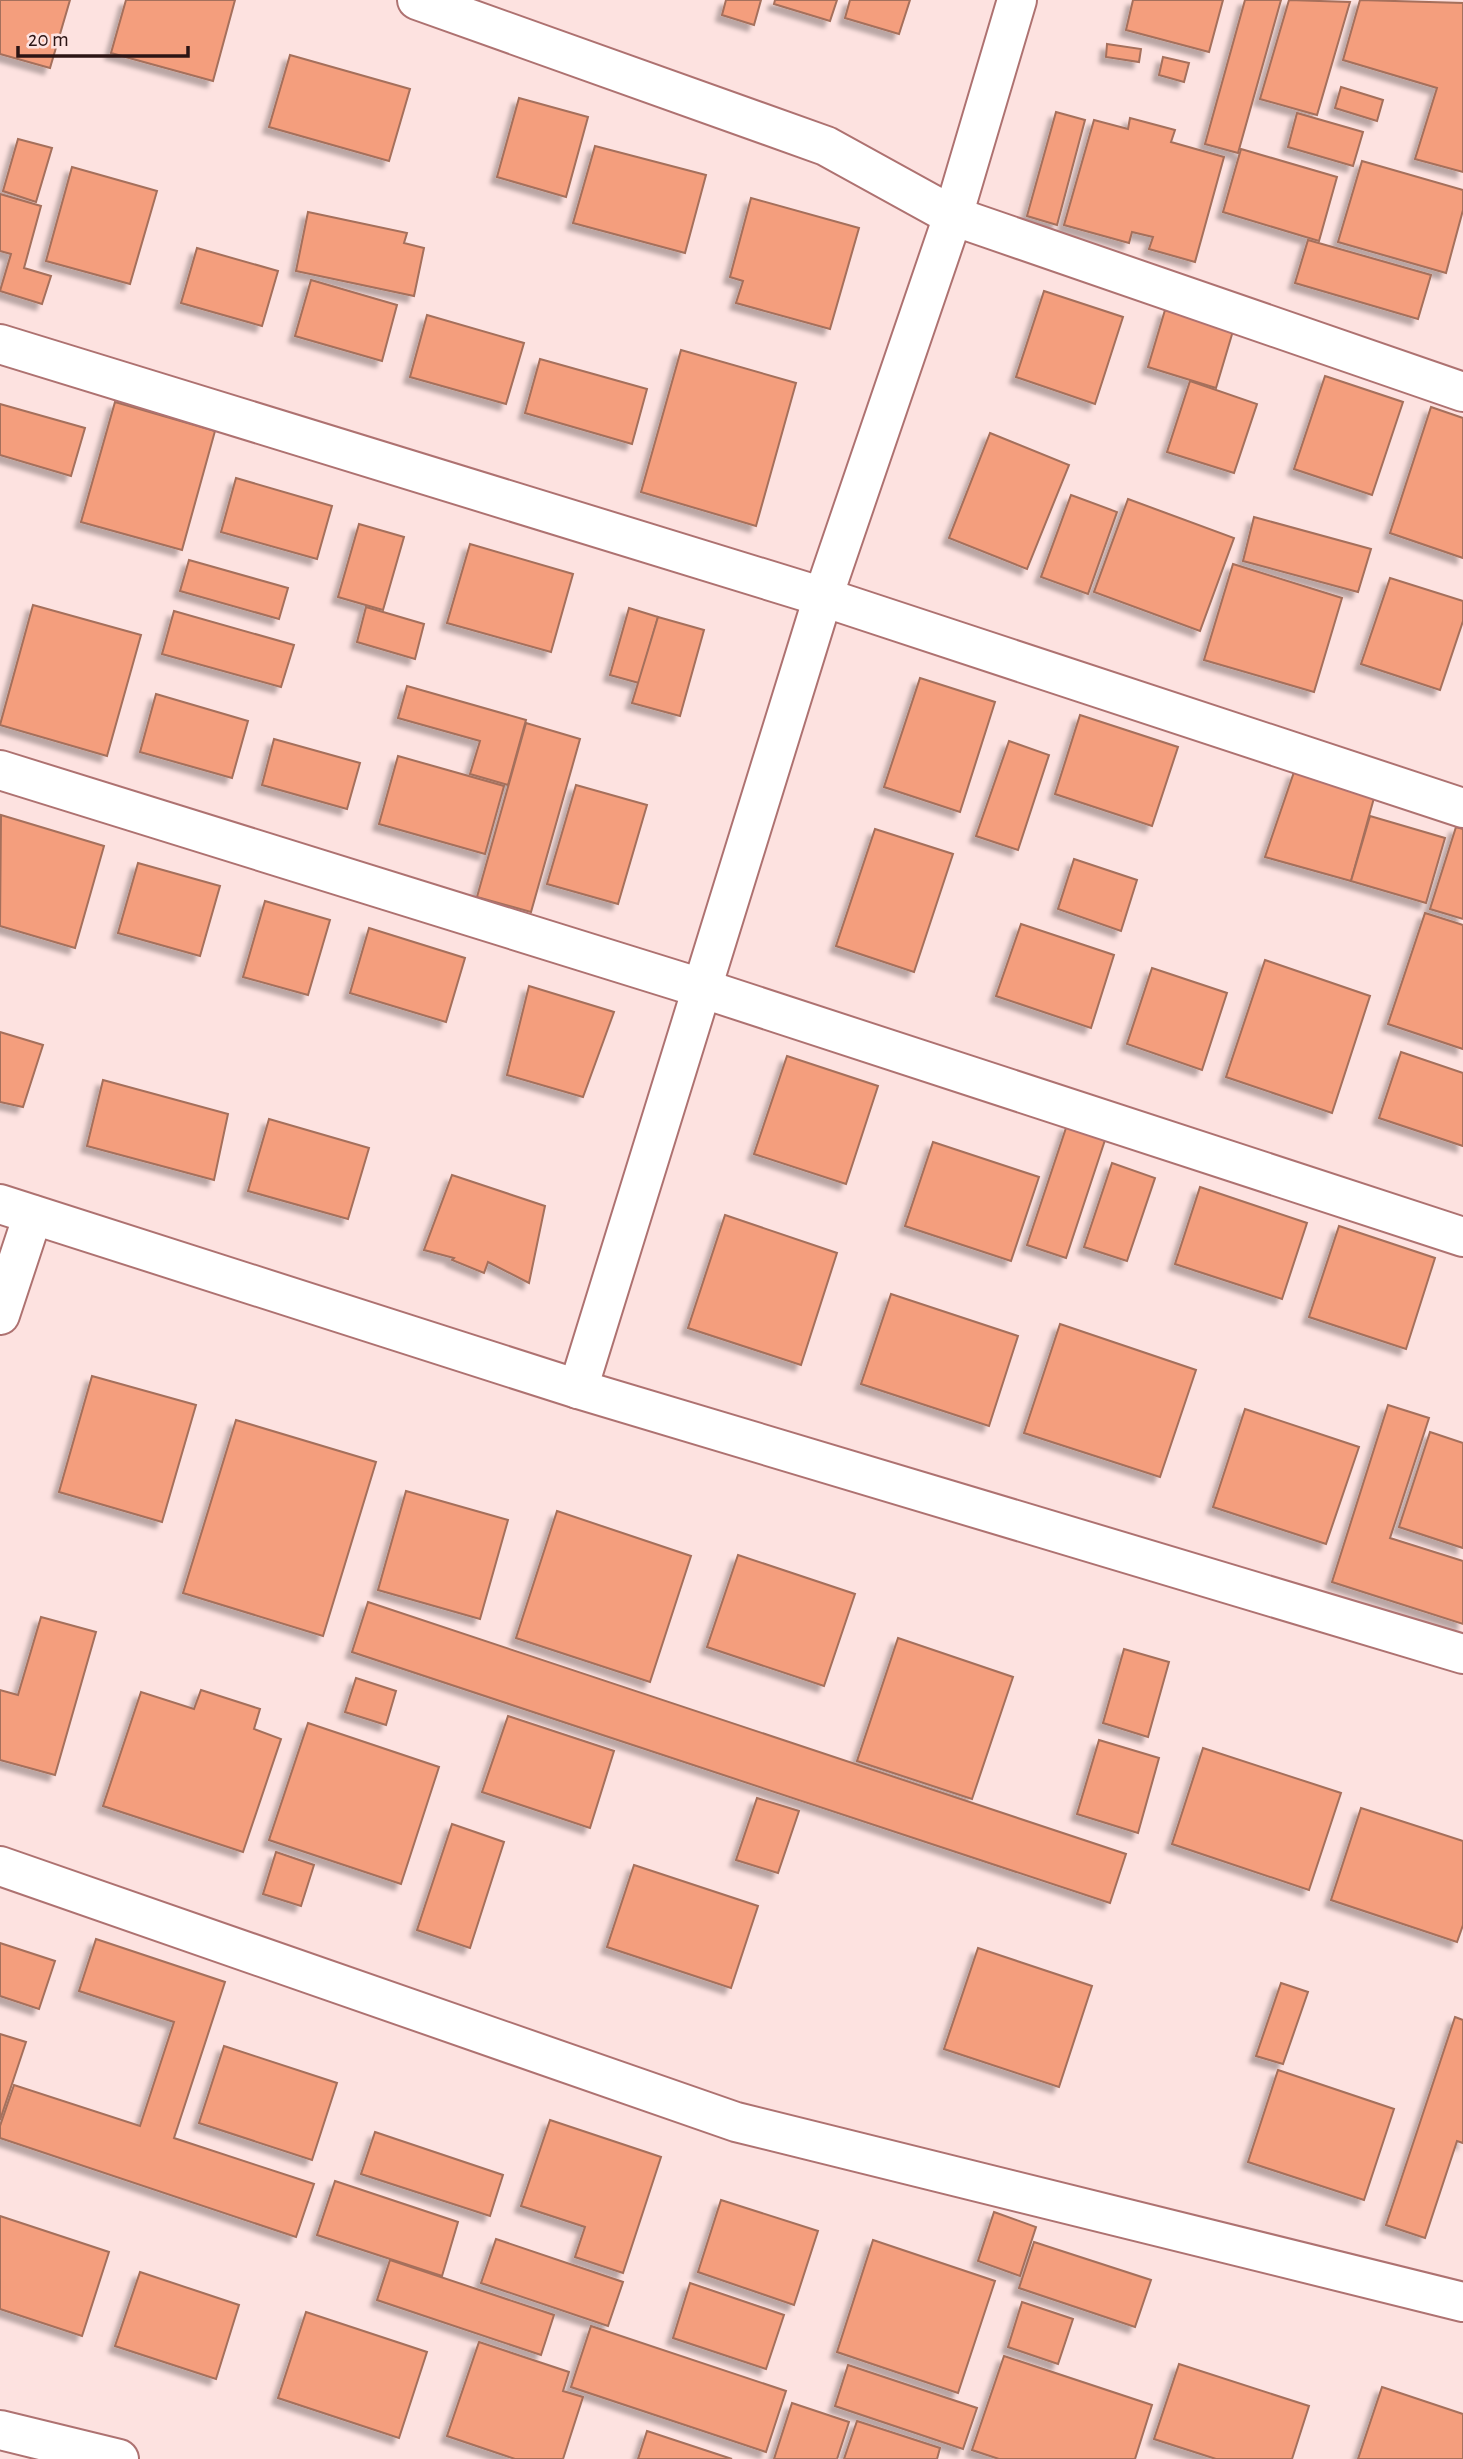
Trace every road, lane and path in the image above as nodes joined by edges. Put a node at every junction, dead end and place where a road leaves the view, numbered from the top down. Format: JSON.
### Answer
{"nodes":[{"id":1,"x":416,"y":0,"type":"edge"},
{"id":2,"x":1017,"y":0,"type":"edge"},
{"id":3,"x":953,"y":216,"type":"junction"},
{"id":4,"x":0,"y":344,"type":"edge"},
{"id":5,"x":1463,"y":392,"type":"edge"},
{"id":6,"x":823,"y":597,"type":"junction"},
{"id":7,"x":0,"y":770,"type":"edge"},
{"id":8,"x":1463,"y":808,"type":"edge"},
{"id":9,"x":701,"y":988,"type":"junction"},
{"id":10,"x":16,"y":1209,"type":"edge"},
{"id":11,"x":1463,"y":1237,"type":"edge"},
{"id":12,"x":0,"y":1315,"type":"edge"},
{"id":13,"x":578,"y":1389,"type":"junction"},
{"id":14,"x":1463,"y":1654,"type":"edge"},
{"id":15,"x":0,"y":1866,"type":"edge"},
{"id":16,"x":1463,"y":2302,"type":"edge"},
{"id":17,"x":0,"y":2431,"type":"edge"},
{"id":18,"x":119,"y":2459,"type":"edge"}],
"edges":[{"from":1,"to":3,"type":"street"},
{"from":2,"to":3,"type":"street"},
{"from":3,"to":5,"type":"street"},
{"from":3,"to":6,"type":"street"},
{"from":4,"to":6,"type":"street"},
{"from":6,"to":8,"type":"street"},
{"from":6,"to":9,"type":"street"},
{"from":7,"to":9,"type":"street"},
{"from":9,"to":11,"type":"street"},
{"from":9,"to":13,"type":"street"},
{"from":10,"to":12,"type":"street"},
{"from":10,"to":13,"type":"street"},
{"from":13,"to":14,"type":"street"},
{"from":15,"to":16,"type":"street"},
{"from":17,"to":18,"type":"street"}]}
